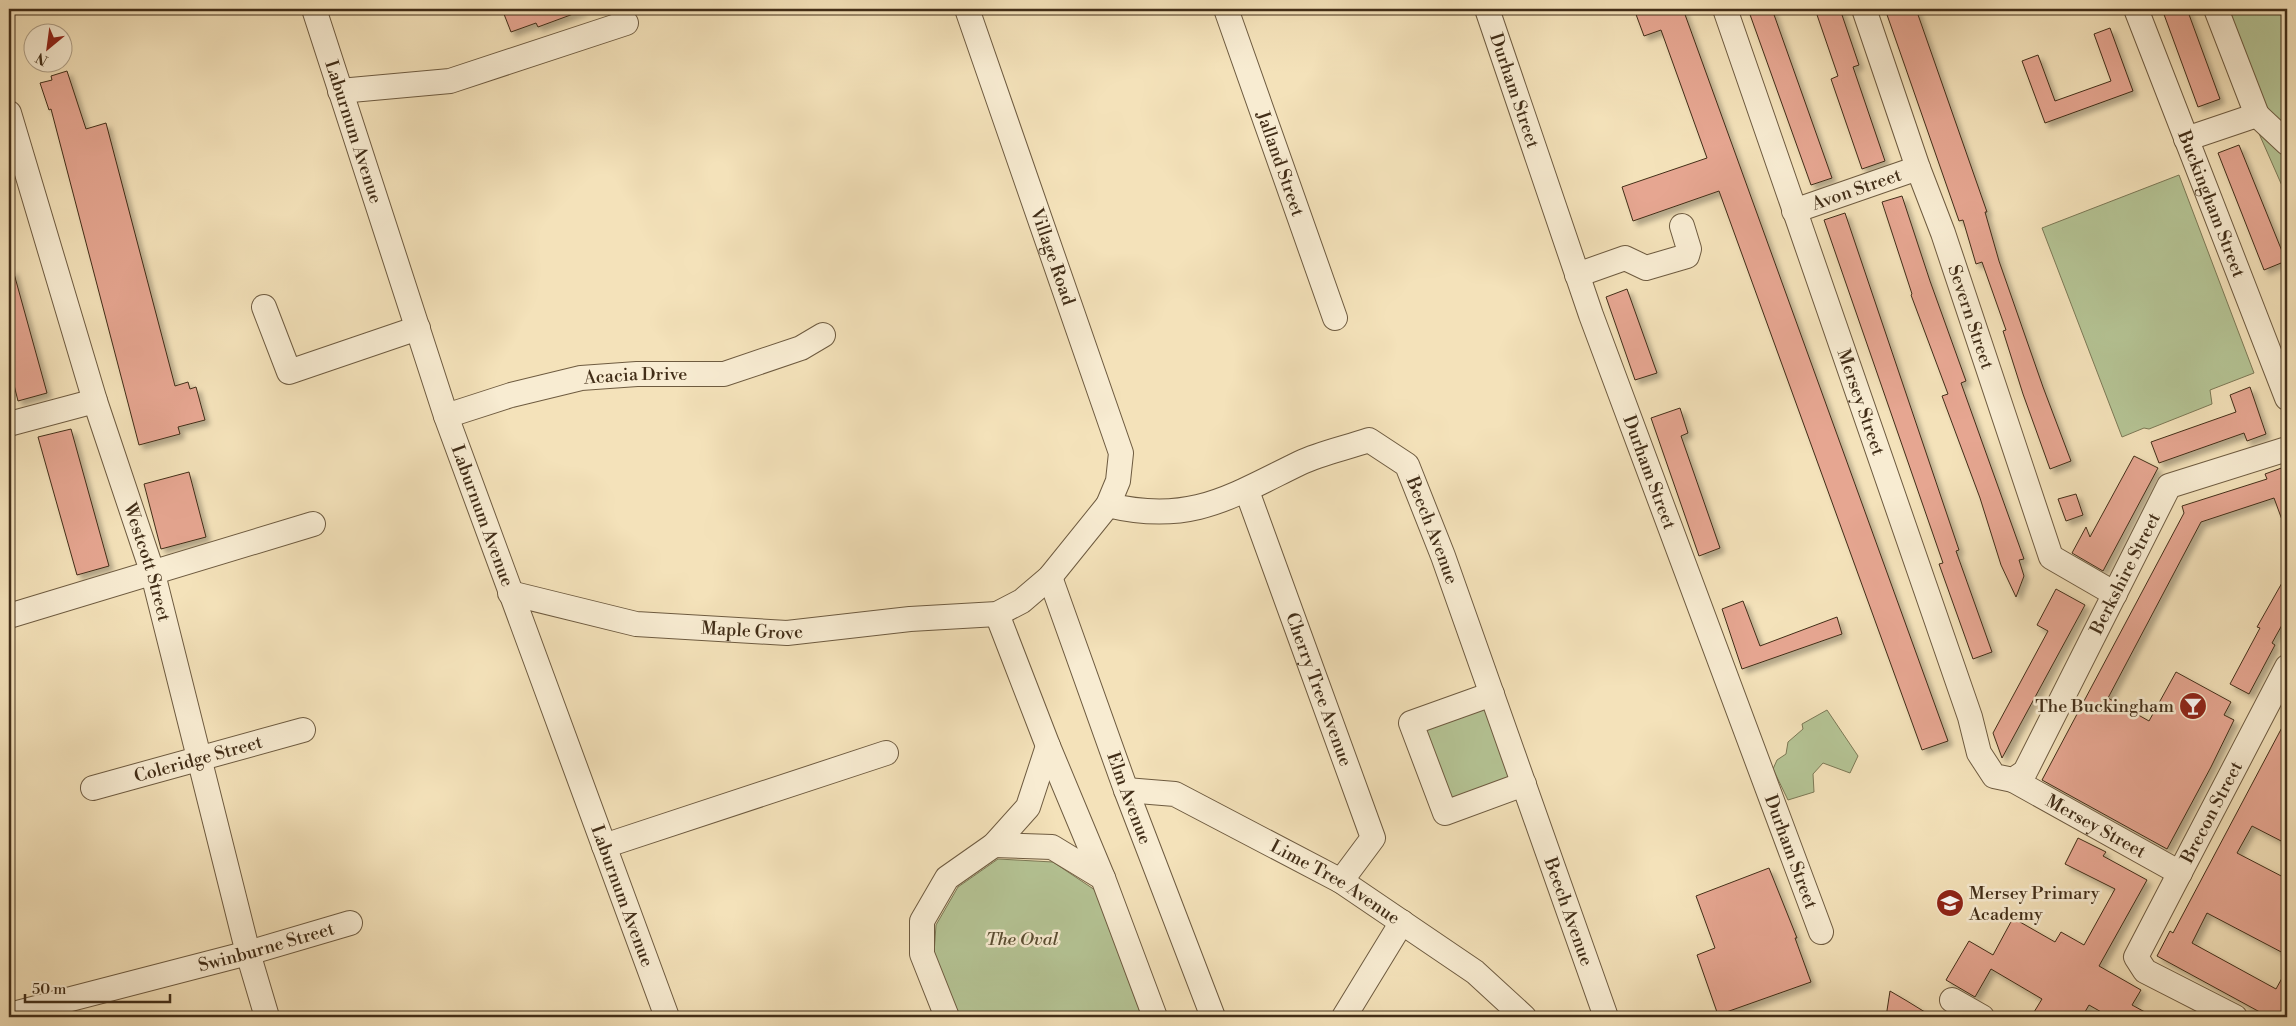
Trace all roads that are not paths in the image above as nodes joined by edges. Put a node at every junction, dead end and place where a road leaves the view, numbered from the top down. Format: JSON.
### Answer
{"nodes":[{"id":1,"x":314,"y":9,"type":"edge"},
{"id":2,"x":967,"y":9,"type":"edge"},
{"id":3,"x":1226,"y":9,"type":"edge"},
{"id":4,"x":1487,"y":9,"type":"edge"},
{"id":5,"x":1725,"y":9,"type":"edge"},
{"id":6,"x":1864,"y":9,"type":"edge"},
{"id":7,"x":2136,"y":9,"type":"edge"},
{"id":8,"x":2216,"y":9,"type":"edge"},
{"id":9,"x":626,"y":24,"type":"dead end"},
{"id":10,"x":340,"y":91,"type":"junction"},
{"id":11,"x":9,"y":113,"type":"edge"},
{"id":12,"x":2257,"y":115,"type":"junction"},
{"id":13,"x":2186,"y":139,"type":"junction"},
{"id":14,"x":2287,"y":143,"type":"edge"},
{"id":15,"x":1918,"y":168,"type":"junction"},
{"id":16,"x":1794,"y":211,"type":"junction"},
{"id":17,"x":1682,"y":226,"type":"dead end"},
{"id":18,"x":1577,"y":275,"type":"junction"},
{"id":19,"x":264,"y":307,"type":"dead end"},
{"id":20,"x":1334,"y":318,"type":"dead end"},
{"id":21,"x":418,"y":328,"type":"junction"},
{"id":22,"x":823,"y":336,"type":"dead end"},
{"id":23,"x":2287,"y":398,"type":"edge"},
{"id":24,"x":95,"y":401,"type":"junction"},
{"id":25,"x":446,"y":416,"type":"junction"},
{"id":26,"x":9,"y":424,"type":"edge"},
{"id":27,"x":2287,"y":449,"type":"edge"},
{"id":28,"x":1247,"y":491,"type":"junction"},
{"id":29,"x":1108,"y":505,"type":"junction"},
{"id":30,"x":313,"y":524,"type":"dead end"},
{"id":31,"x":153,"y":574,"type":"junction"},
{"id":32,"x":1050,"y":577,"type":"junction"},
{"id":33,"x":510,"y":593,"type":"junction"},
{"id":34,"x":2115,"y":594,"type":"junction"},
{"id":35,"x":997,"y":614,"type":"junction"},
{"id":36,"x":9,"y":616,"type":"edge"},
{"id":37,"x":2287,"y":667,"type":"edge"},
{"id":38,"x":1492,"y":694,"type":"junction"},
{"id":39,"x":303,"y":730,"type":"dead end"},
{"id":40,"x":1048,"y":746,"type":"junction"},
{"id":41,"x":886,"y":752,"type":"dead end"},
{"id":42,"x":199,"y":760,"type":"junction"},
{"id":43,"x":2019,"y":776,"type":"junction"},
{"id":44,"x":1524,"y":784,"type":"junction"},
{"id":45,"x":93,"y":788,"type":"dead end"},
{"id":46,"x":1126,"y":790,"type":"junction"},
{"id":47,"x":994,"y":844,"type":"junction"},
{"id":48,"x":604,"y":846,"type":"junction"},
{"id":49,"x":2180,"y":873,"type":"junction"},
{"id":50,"x":1103,"y":878,"type":"junction"},
{"id":51,"x":1341,"y":881,"type":"junction"},
{"id":52,"x":1402,"y":922,"type":"junction"},
{"id":53,"x":350,"y":923,"type":"dead end"},
{"id":54,"x":1821,"y":932,"type":"dead end"},
{"id":55,"x":248,"y":953,"type":"junction"},
{"id":56,"x":1952,"y":1000,"type":"dead end"},
{"id":57,"x":9,"y":1015,"type":"edge"},
{"id":58,"x":267,"y":1017,"type":"edge"},
{"id":59,"x":667,"y":1017,"type":"edge"},
{"id":60,"x":947,"y":1017,"type":"edge"},
{"id":61,"x":1155,"y":1017,"type":"edge"},
{"id":62,"x":1213,"y":1017,"type":"edge"},
{"id":63,"x":1344,"y":1017,"type":"edge"},
{"id":64,"x":1524,"y":1017,"type":"edge"},
{"id":65,"x":1606,"y":1017,"type":"edge"},
{"id":66,"x":1982,"y":1017,"type":"edge"},
{"id":67,"x":2235,"y":1017,"type":"edge"}],
"edges":[{"from":1,"to":10,"type":"street","name":"Laburnum Avenue"},
{"from":2,"to":29,"type":"street","name":"Village Road"},
{"from":3,"to":20,"type":"street","name":"Jalland Street"},
{"from":4,"to":18,"type":"street","name":"Durham Street"},
{"from":5,"to":16,"type":"street","name":"Mersey Street"},
{"from":6,"to":15,"type":"street","name":"Severn Street"},
{"from":7,"to":13,"type":"street","name":"Buckingham Street"},
{"from":8,"to":12,"type":"street"},
{"from":9,"to":10,"type":"street"},
{"from":10,"to":21,"type":"street","name":"Laburnum Avenue"},
{"from":11,"to":24,"type":"street","name":"Westcott Street"},
{"from":12,"to":13,"type":"street"},
{"from":12,"to":14,"type":"street"},
{"from":13,"to":23,"type":"street","name":"Buckingham Street"},
{"from":15,"to":16,"type":"street","name":"Avon Street"},
{"from":15,"to":34,"type":"street","name":"Severn Street"},
{"from":16,"to":43,"type":"street","name":"Mersey Street"},
{"from":17,"to":18,"type":"street"},
{"from":18,"to":54,"type":"street","name":"Durham Street"},
{"from":19,"to":21,"type":"street"},
{"from":21,"to":25,"type":"street","name":"Laburnum Avenue"},
{"from":22,"to":25,"type":"street","name":"Acacia Drive"},
{"from":24,"to":26,"type":"street"},
{"from":24,"to":31,"type":"street","name":"Westcott Street"},
{"from":25,"to":33,"type":"street","name":"Laburnum Avenue"},
{"from":27,"to":34,"type":"street","name":"Berkshire Street"},
{"from":28,"to":29,"type":"street","name":"Beech Avenue"},
{"from":28,"to":38,"type":"street","name":"Beech Avenue"},
{"from":28,"to":51,"type":"street","name":"Cherry Tree Avenue"},
{"from":29,"to":32,"type":"street"},
{"from":30,"to":31,"type":"street"},
{"from":31,"to":36,"type":"street"},
{"from":31,"to":42,"type":"street","name":"Westcott Street"},
{"from":32,"to":35,"type":"street"},
{"from":32,"to":46,"type":"street","name":"Elm Avenue"},
{"from":33,"to":35,"type":"street","name":"Maple Grove"},
{"from":33,"to":48,"type":"street","name":"Laburnum Avenue"},
{"from":34,"to":43,"type":"street","name":"Berkshire Street"},
{"from":35,"to":40,"type":"street"},
{"from":37,"to":49,"type":"street","name":"Brecon Street"},
{"from":38,"to":44,"type":"street","name":"Beech Avenue"},
{"from":38,"to":44,"type":"street"},
{"from":39,"to":42,"type":"street","name":"Coleridge Street"},
{"from":40,"to":47,"type":"street"},
{"from":40,"to":50,"type":"street"},
{"from":41,"to":48,"type":"street"},
{"from":42,"to":45,"type":"street","name":"Coleridge Street"},
{"from":42,"to":55,"type":"street","name":"Westcott Street"},
{"from":43,"to":49,"type":"street","name":"Mersey Street"},
{"from":44,"to":65,"type":"street","name":"Beech Avenue"},
{"from":46,"to":51,"type":"street","name":"Lime Tree Avenue"},
{"from":46,"to":62,"type":"street","name":"Elm Avenue"},
{"from":47,"to":50,"type":"street"},
{"from":47,"to":60,"type":"street"},
{"from":48,"to":59,"type":"street","name":"Laburnum Avenue"},
{"from":49,"to":67,"type":"street","name":"Brecon Street"},
{"from":50,"to":61,"type":"street"},
{"from":51,"to":52,"type":"street","name":"Lime Tree Avenue"},
{"from":52,"to":63,"type":"street"},
{"from":52,"to":64,"type":"street","name":"Lime Tree Avenue"},
{"from":53,"to":55,"type":"street","name":"Swinburne Street"},
{"from":55,"to":57,"type":"street","name":"Swinburne Street"},
{"from":55,"to":58,"type":"street","name":"Westcott Street"},
{"from":56,"to":66,"type":"street"}]}
